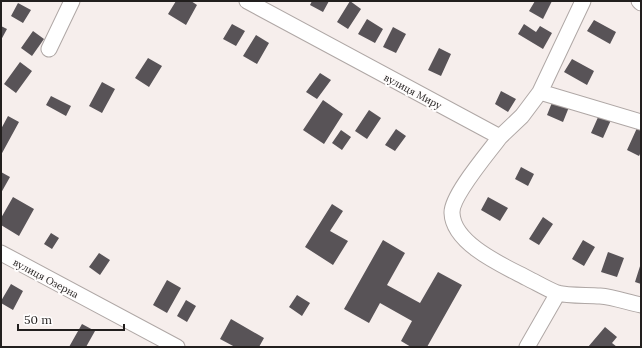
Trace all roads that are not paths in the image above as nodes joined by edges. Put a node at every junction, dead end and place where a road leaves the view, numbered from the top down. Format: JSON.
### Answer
{"nodes":[{"id":1,"x":72,"y":1,"type":"edge"},
{"id":2,"x":583,"y":1,"type":"edge"},
{"id":3,"x":250,"y":2,"type":"edge"},
{"id":4,"x":49,"y":49,"type":"dead end"},
{"id":5,"x":540,"y":92,"type":"junction"},
{"id":6,"x":641,"y":122,"type":"edge"},
{"id":7,"x":500,"y":137,"type":"junction"},
{"id":8,"x":1,"y":253,"type":"edge"},
{"id":9,"x":558,"y":293,"type":"junction"},
{"id":10,"x":641,"y":305,"type":"edge"},
{"id":11,"x":176,"y":347,"type":"edge"},
{"id":12,"x":527,"y":347,"type":"edge"}],
"edges":[{"from":1,"to":4,"type":"street"},
{"from":2,"to":5,"type":"street"},
{"from":3,"to":7,"type":"street","name":"вулиця Миру"},
{"from":5,"to":6,"type":"street"},
{"from":5,"to":7,"type":"street"},
{"from":7,"to":9,"type":"street"},
{"from":8,"to":11,"type":"street","name":"вулиця Озерна"},
{"from":9,"to":10,"type":"street"},
{"from":9,"to":12,"type":"street"}]}
